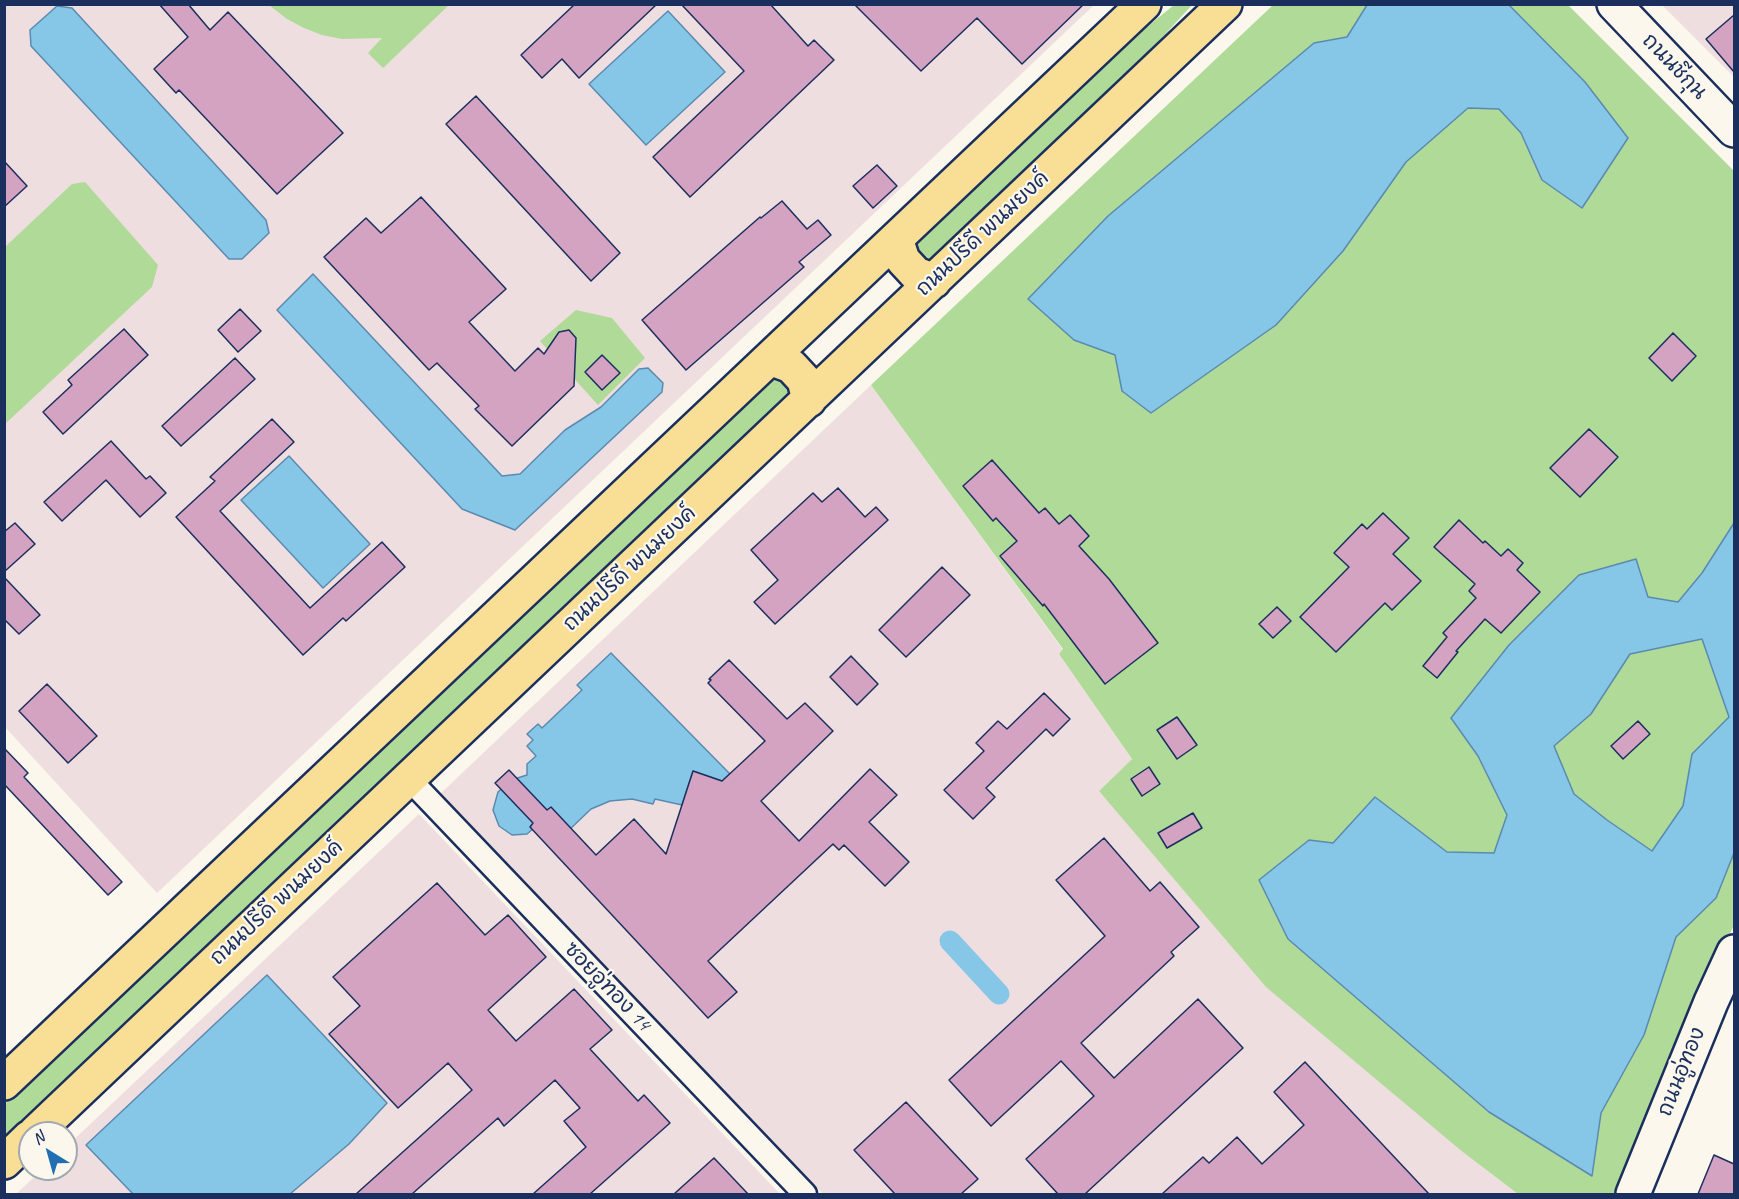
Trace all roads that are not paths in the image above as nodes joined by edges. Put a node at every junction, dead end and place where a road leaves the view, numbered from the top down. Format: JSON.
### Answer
{"nodes":[{"id":1,"x":1144,"y":4,"type":"edge"},
{"id":2,"x":1225,"y":4,"type":"edge"},
{"id":3,"x":1614,"y":4,"type":"edge"},
{"id":4,"x":1734,"y":130,"type":"edge"},
{"id":5,"x":896,"y":239,"type":"junction"},
{"id":6,"x":934,"y":281,"type":"junction"},
{"id":7,"x":770,"y":358,"type":"junction"},
{"id":8,"x":809,"y":400,"type":"junction"},
{"id":9,"x":409,"y":778,"type":"junction"},
{"id":10,"x":1734,"y":952,"type":"edge"},
{"id":11,"x":4,"y":1083,"type":"edge"},
{"id":12,"x":48,"y":1121,"type":"edge"},
{"id":13,"x":18,"y":1149,"type":"edge"},
{"id":14,"x":4,"y":1162,"type":"edge"},
{"id":15,"x":804,"y":1194,"type":"edge"},
{"id":16,"x":1633,"y":1194,"type":"edge"}],
"edges":[{"from":1,"to":5,"type":"main road"},
{"from":2,"to":6,"type":"main road","name":"ถนนปรีดี พนมยงค์"},
{"from":3,"to":4,"type":"main road","name":"ถนนชีกุน"},
{"from":5,"to":6,"type":"main road"},
{"from":5,"to":7,"type":"main road"},
{"from":6,"to":8,"type":"main road","name":"ถนนปรีดี พนมยงค์"},
{"from":7,"to":8,"type":"main road"},
{"from":7,"to":11,"type":"main road"},
{"from":8,"to":9,"type":"main road","name":"ถนนปรีดี พนมยงค์"},
{"from":9,"to":12,"type":"main road","name":"ถนนปรีดี พนมยงค์"},
{"from":9,"to":15,"type":"street","name":"ซอยอู่ทอง 14"},
{"from":10,"to":16,"type":"main road","name":"ถนนอู่ทอง"},
{"from":13,"to":14,"type":"main road"}]}
